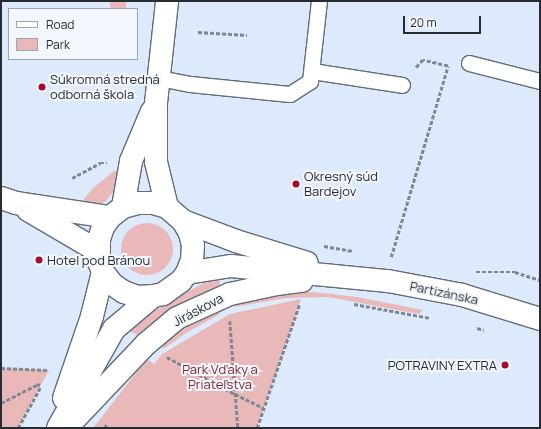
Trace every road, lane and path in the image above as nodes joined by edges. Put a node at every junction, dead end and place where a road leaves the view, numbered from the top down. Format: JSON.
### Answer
{"nodes":[{"id":1,"x":167,"y":1,"type":"edge"},
{"id":2,"x":319,"y":1,"type":"edge"},
{"id":3,"x":198,"y":32,"type":"dead end"},
{"id":4,"x":247,"y":35,"type":"dead end"},
{"id":5,"x":469,"y":63,"type":"dead end"},
{"id":6,"x":312,"y":71,"type":"junction"},
{"id":7,"x":159,"y":78,"type":"junction"},
{"id":8,"x":540,"y":81,"type":"edge"},
{"id":9,"x":402,"y":85,"type":"joint"},
{"id":10,"x":156,"y":103,"type":"junction"},
{"id":11,"x":9,"y":201,"type":"edge"},
{"id":12,"x":117,"y":212,"type":"junction"},
{"id":13,"x":175,"y":214,"type":"junction"},
{"id":14,"x":98,"y":251,"type":"junction"},
{"id":15,"x":391,"y":258,"type":"dead end"},
{"id":16,"x":103,"y":272,"type":"junction"},
{"id":17,"x":187,"y":273,"type":"junction"},
{"id":18,"x":346,"y":276,"type":"junction"},
{"id":19,"x":153,"y":296,"type":"junction"},
{"id":20,"x":301,"y":299,"type":"dead end"},
{"id":21,"x":353,"y":304,"type":"dead end"},
{"id":22,"x":230,"y":314,"type":"dead end"},
{"id":23,"x":430,"y":318,"type":"dead end"},
{"id":24,"x":540,"y":319,"type":"edge"},
{"id":25,"x":162,"y":354,"type":"dead end"},
{"id":26,"x":1,"y":368,"type":"edge"},
{"id":27,"x":49,"y":370,"type":"dead end"},
{"id":28,"x":42,"y":384,"type":"dead end"},
{"id":29,"x":234,"y":394,"type":"junction"},
{"id":30,"x":1,"y":403,"type":"edge"},
{"id":31,"x":264,"y":408,"type":"junction"},
{"id":32,"x":54,"y":428,"type":"edge"},
{"id":33,"x":58,"y":428,"type":"edge"},
{"id":34,"x":66,"y":428,"type":"edge"},
{"id":35,"x":238,"y":428,"type":"edge"},
{"id":36,"x":258,"y":428,"type":"edge"}],
"edges":[{"from":1,"to":7,"type":"street"},
{"from":2,"to":6,"type":"lane"},
{"from":3,"to":4,"type":"path"},
{"from":5,"to":8,"type":"lane"},
{"from":6,"to":7,"type":"lane"},
{"from":6,"to":9,"type":"lane"},
{"from":7,"to":10,"type":"street"},
{"from":9,"to":15,"type":"path"},
{"from":10,"to":12,"type":"street"},
{"from":10,"to":13,"type":"street"},
{"from":11,"to":12,"type":"street"},
{"from":11,"to":14,"type":"street"},
{"from":12,"to":13,"type":"street"},
{"from":12,"to":14,"type":"street"},
{"from":13,"to":17,"type":"street"},
{"from":13,"to":18,"type":"street","name":"Partizánska"},
{"from":14,"to":16,"type":"street"},
{"from":16,"to":19,"type":"street"},
{"from":16,"to":32,"type":"street"},
{"from":17,"to":18,"type":"street","name":"Partizánska"},
{"from":17,"to":19,"type":"street"},
{"from":18,"to":24,"type":"street","name":"Partizánska"},
{"from":18,"to":34,"type":"street","name":"Jiráskova"},
{"from":19,"to":33,"type":"street"},
{"from":20,"to":31,"type":"path"},
{"from":21,"to":23,"type":"path"},
{"from":22,"to":29,"type":"path"},
{"from":25,"to":29,"type":"path"},
{"from":26,"to":27,"type":"path"},
{"from":28,"to":30,"type":"path"},
{"from":29,"to":31,"type":"path"},
{"from":29,"to":35,"type":"path"},
{"from":31,"to":36,"type":"path"}]}
